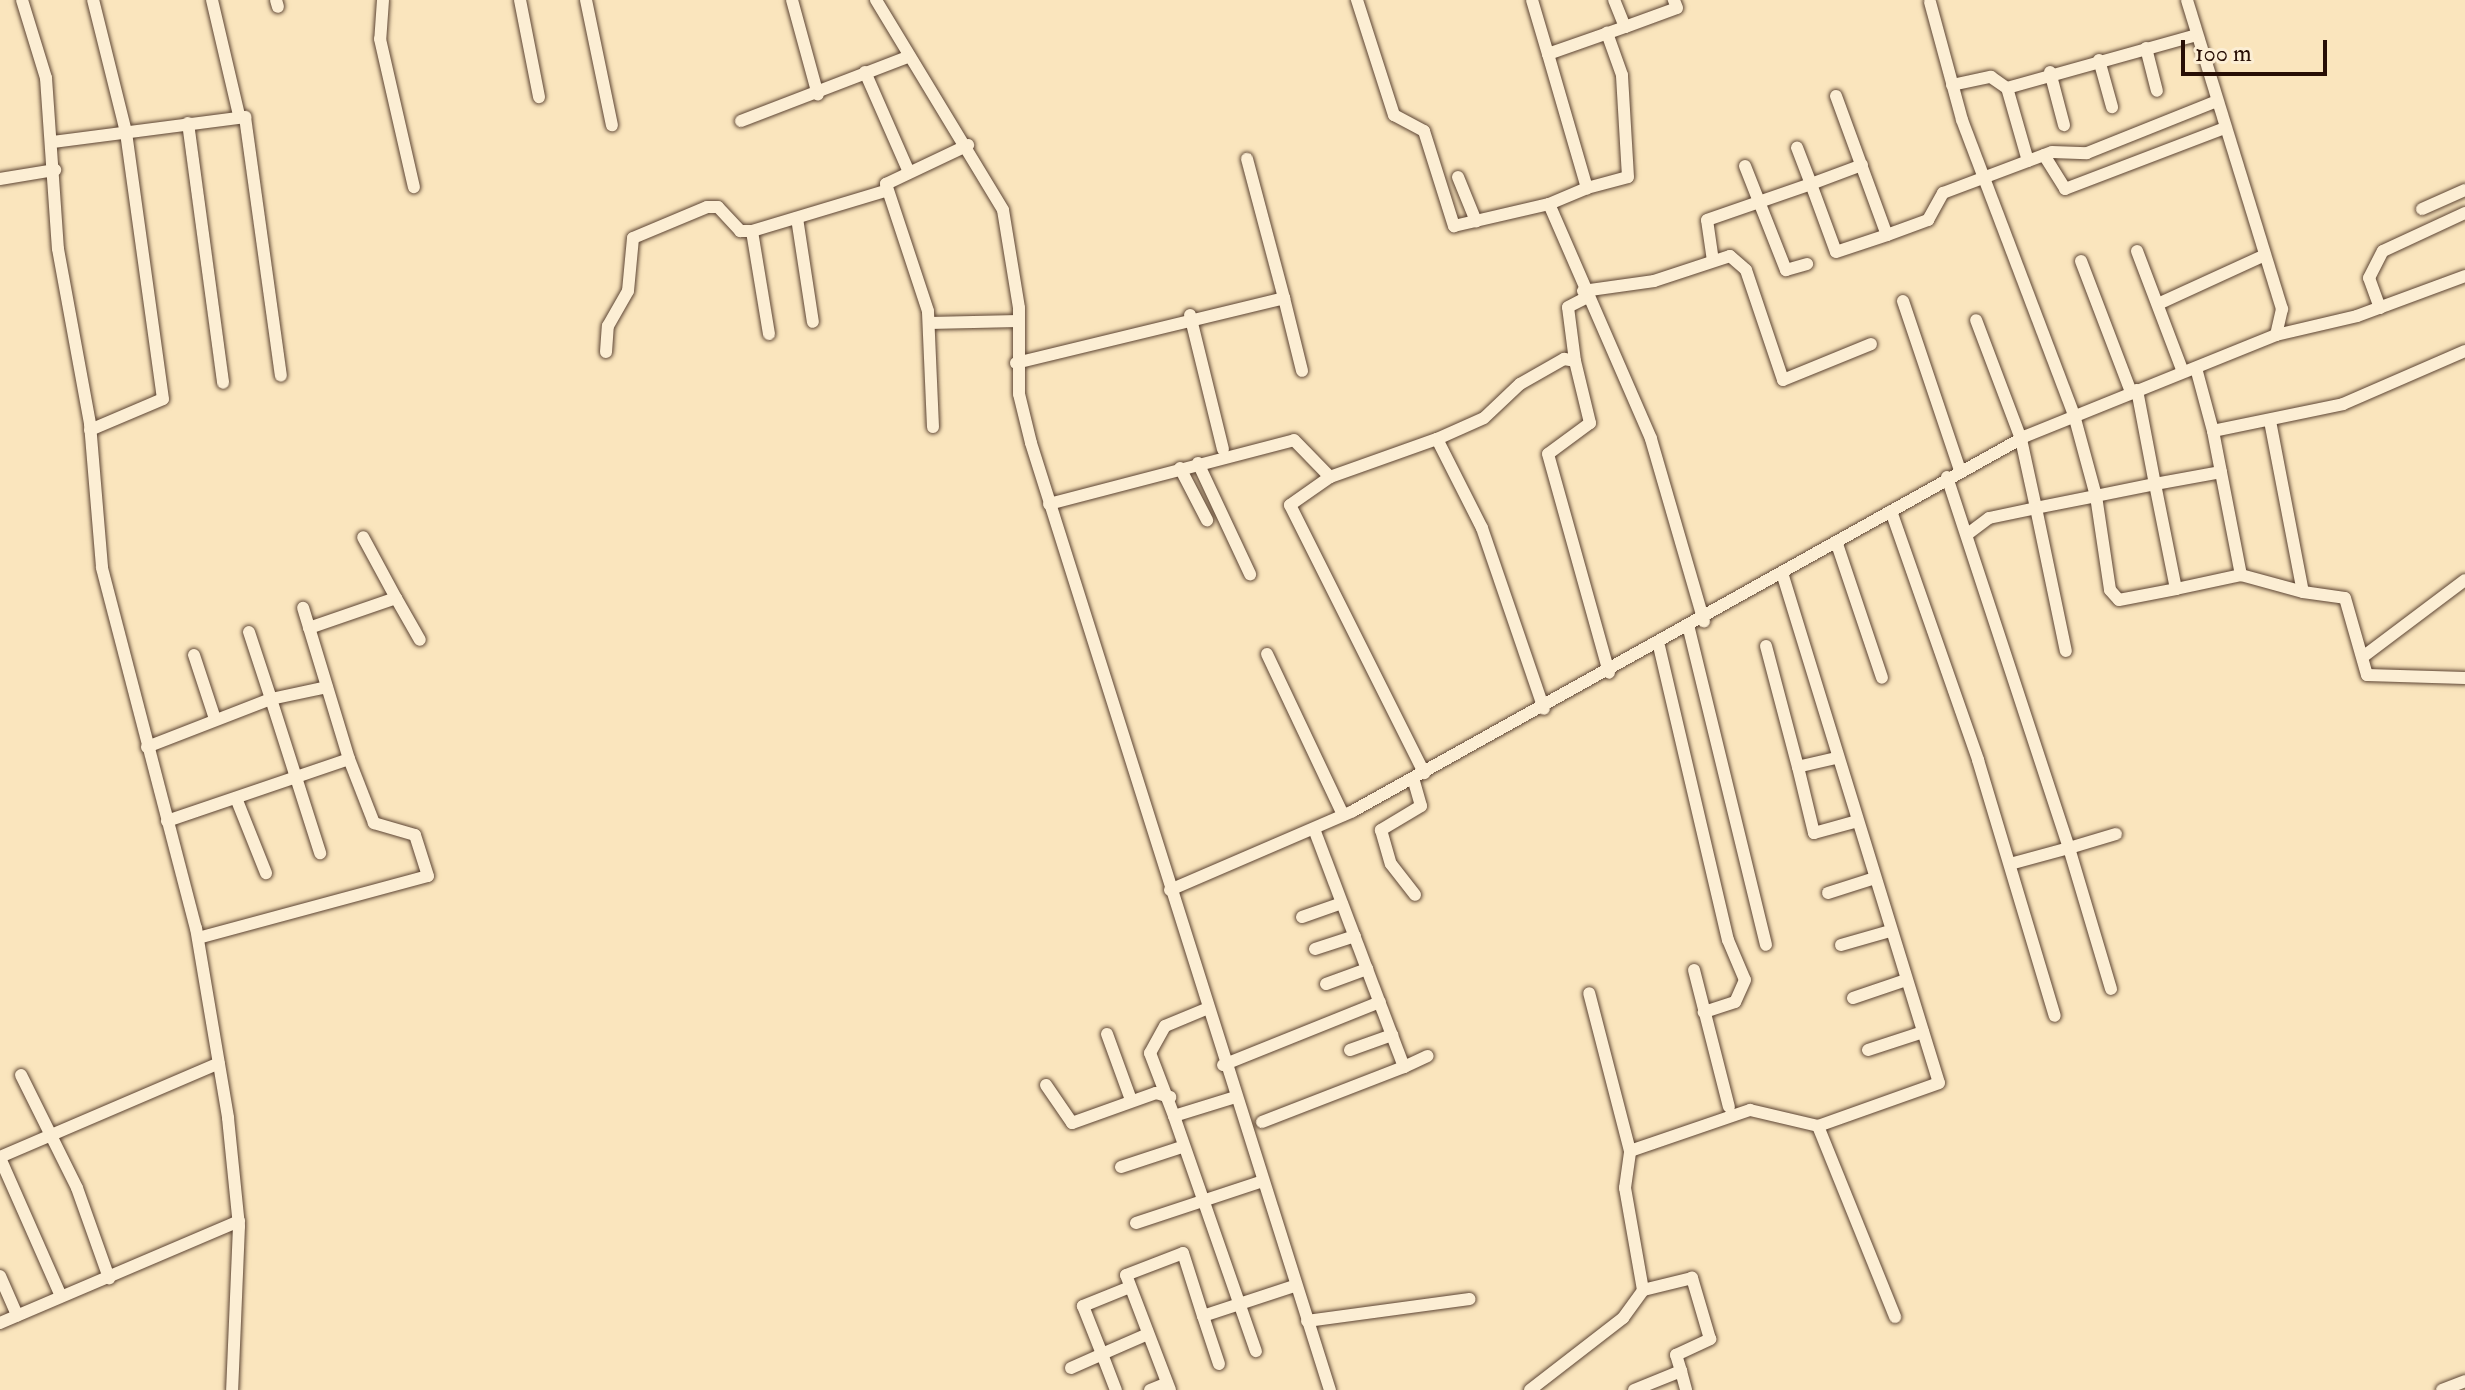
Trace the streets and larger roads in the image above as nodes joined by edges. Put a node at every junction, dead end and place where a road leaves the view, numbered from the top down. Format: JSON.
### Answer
{"nodes":[{"id":1,"x":22,"y":0,"type":"edge"},
{"id":2,"x":93,"y":0,"type":"edge"},
{"id":3,"x":212,"y":0,"type":"edge"},
{"id":4,"x":383,"y":0,"type":"edge"},
{"id":5,"x":520,"y":0,"type":"edge"},
{"id":6,"x":586,"y":0,"type":"edge"},
{"id":7,"x":792,"y":0,"type":"edge"},
{"id":8,"x":876,"y":0,"type":"edge"},
{"id":9,"x":1357,"y":0,"type":"edge"},
{"id":10,"x":1532,"y":0,"type":"edge"},
{"id":11,"x":1614,"y":0,"type":"edge"},
{"id":12,"x":1674,"y":0,"type":"edge"},
{"id":13,"x":2187,"y":0,"type":"edge"},
{"id":14,"x":1930,"y":2,"type":"dead end"},
{"id":15,"x":1625,"y":27,"type":"junction"},
{"id":16,"x":1607,"y":33,"type":"junction"},
{"id":17,"x":2197,"y":35,"type":"junction"},
{"id":18,"x":2146,"y":48,"type":"junction"},
{"id":19,"x":1548,"y":54,"type":"junction"},
{"id":20,"x":908,"y":57,"type":"junction"},
{"id":21,"x":2099,"y":60,"type":"junction"},
{"id":22,"x":865,"y":72,"type":"junction"},
{"id":23,"x":2050,"y":72,"type":"junction"},
{"id":24,"x":1952,"y":85,"type":"junction"},
{"id":25,"x":2007,"y":88,"type":"junction"},
{"id":26,"x":2157,"y":91,"type":"dead end"},
{"id":27,"x":818,"y":95,"type":"junction"},
{"id":28,"x":1836,"y":96,"type":"dead end"},
{"id":29,"x":539,"y":97,"type":"dead end"},
{"id":30,"x":2217,"y":101,"type":"junction"},
{"id":31,"x":2112,"y":107,"type":"dead end"},
{"id":32,"x":239,"y":115,"type":"junction"},
{"id":33,"x":741,"y":121,"type":"dead end"},
{"id":34,"x":188,"y":123,"type":"junction"},
{"id":35,"x":612,"y":125,"type":"dead end"},
{"id":36,"x":2064,"y":125,"type":"dead end"},
{"id":37,"x":2225,"y":128,"type":"junction"},
{"id":38,"x":126,"y":132,"type":"junction"},
{"id":39,"x":53,"y":142,"type":"junction"},
{"id":40,"x":968,"y":145,"type":"junction"},
{"id":41,"x":1797,"y":148,"type":"dead end"},
{"id":42,"x":2044,"y":155,"type":"junction"},
{"id":43,"x":1247,"y":159,"type":"dead end"},
{"id":44,"x":2028,"y":161,"type":"junction"},
{"id":45,"x":1862,"y":165,"type":"junction"},
{"id":46,"x":1745,"y":166,"type":"dead end"},
{"id":47,"x":55,"y":170,"type":"junction"},
{"id":48,"x":909,"y":172,"type":"junction"},
{"id":49,"x":1458,"y":177,"type":"dead end"},
{"id":50,"x":0,"y":179,"type":"edge"},
{"id":51,"x":1986,"y":179,"type":"junction"},
{"id":52,"x":1811,"y":184,"type":"junction"},
{"id":53,"x":414,"y":187,"type":"dead end"},
{"id":54,"x":1587,"y":188,"type":"junction"},
{"id":55,"x":2465,"y":190,"type":"edge"},
{"id":56,"x":885,"y":191,"type":"junction"},
{"id":57,"x":1759,"y":201,"type":"junction"},
{"id":58,"x":1549,"y":204,"type":"junction"},
{"id":59,"x":2422,"y":209,"type":"dead end"},
{"id":60,"x":2465,"y":213,"type":"edge"},
{"id":61,"x":797,"y":218,"type":"junction"},
{"id":62,"x":1476,"y":221,"type":"junction"},
{"id":63,"x":752,"y":231,"type":"junction"},
{"id":64,"x":1887,"y":235,"type":"junction"},
{"id":65,"x":2137,"y":251,"type":"dead end"},
{"id":66,"x":2263,"y":256,"type":"junction"},
{"id":67,"x":1713,"y":261,"type":"junction"},
{"id":68,"x":2081,"y":261,"type":"dead end"},
{"id":69,"x":1807,"y":264,"type":"dead end"},
{"id":70,"x":2465,"y":276,"type":"edge"},
{"id":71,"x":1584,"y":295,"type":"junction"},
{"id":72,"x":1284,"y":298,"type":"junction"},
{"id":73,"x":1903,"y":301,"type":"dead end"},
{"id":74,"x":2158,"y":304,"type":"junction"},
{"id":75,"x":2380,"y":308,"type":"junction"},
{"id":76,"x":1190,"y":315,"type":"junction"},
{"id":77,"x":1976,"y":320,"type":"dead end"},
{"id":78,"x":1018,"y":321,"type":"junction"},
{"id":79,"x":813,"y":322,"type":"dead end"},
{"id":80,"x":929,"y":323,"type":"junction"},
{"id":81,"x":769,"y":334,"type":"dead end"},
{"id":82,"x":2276,"y":335,"type":"junction"},
{"id":83,"x":1871,"y":344,"type":"dead end"},
{"id":84,"x":2465,"y":351,"type":"edge"},
{"id":85,"x":606,"y":352,"type":"dead end"},
{"id":86,"x":1575,"y":361,"type":"junction"},
{"id":87,"x":1016,"y":363,"type":"junction"},
{"id":88,"x":2196,"y":368,"type":"junction"},
{"id":89,"x":1302,"y":371,"type":"dead end"},
{"id":90,"x":2183,"y":372,"type":"junction"},
{"id":91,"x":281,"y":376,"type":"dead end"},
{"id":92,"x":223,"y":383,"type":"dead end"},
{"id":93,"x":2134,"y":391,"type":"junction"},
{"id":94,"x":2074,"y":415,"type":"junction"},
{"id":95,"x":2270,"y":421,"type":"junction"},
{"id":96,"x":933,"y":427,"type":"dead end"},
{"id":97,"x":90,"y":430,"type":"junction"},
{"id":98,"x":2213,"y":431,"type":"junction"},
{"id":99,"x":1437,"y":439,"type":"junction"},
{"id":100,"x":2021,"y":439,"type":"junction"},
{"id":101,"x":1223,"y":449,"type":"dead end"},
{"id":102,"x":1198,"y":463,"type":"junction"},
{"id":103,"x":1180,"y":468,"type":"junction"},
{"id":104,"x":1960,"y":470,"type":"junction"},
{"id":105,"x":2221,"y":472,"type":"junction"},
{"id":106,"x":1330,"y":477,"type":"junction"},
{"id":107,"x":1947,"y":477,"type":"junction"},
{"id":108,"x":2155,"y":484,"type":"junction"},
{"id":109,"x":2096,"y":496,"type":"junction"},
{"id":110,"x":1049,"y":504,"type":"junction"},
{"id":111,"x":2036,"y":508,"type":"junction"},
{"id":112,"x":1891,"y":511,"type":"junction"},
{"id":113,"x":1207,"y":520,"type":"dead end"},
{"id":114,"x":1969,"y":533,"type":"junction"},
{"id":115,"x":363,"y":537,"type":"dead end"},
{"id":116,"x":1837,"y":544,"type":"junction"},
{"id":117,"x":1250,"y":574,"type":"dead end"},
{"id":118,"x":2241,"y":575,"type":"junction"},
{"id":119,"x":1783,"y":576,"type":"junction"},
{"id":120,"x":2465,"y":580,"type":"edge"},
{"id":121,"x":2176,"y":589,"type":"junction"},
{"id":122,"x":2303,"y":592,"type":"junction"},
{"id":123,"x":396,"y":598,"type":"junction"},
{"id":124,"x":303,"y":608,"type":"dead end"},
{"id":125,"x":1704,"y":621,"type":"junction"},
{"id":126,"x":309,"y":628,"type":"junction"},
{"id":127,"x":1689,"y":629,"type":"junction"},
{"id":128,"x":249,"y":632,"type":"dead end"},
{"id":129,"x":420,"y":640,"type":"dead end"},
{"id":130,"x":1659,"y":646,"type":"junction"},
{"id":131,"x":1766,"y":646,"type":"dead end"},
{"id":132,"x":2066,"y":651,"type":"dead end"},
{"id":133,"x":1267,"y":654,"type":"dead end"},
{"id":134,"x":194,"y":655,"type":"dead end"},
{"id":135,"x":2364,"y":656,"type":"junction"},
{"id":136,"x":1609,"y":673,"type":"junction"},
{"id":137,"x":1882,"y":678,"type":"dead end"},
{"id":138,"x":2465,"y":678,"type":"edge"},
{"id":139,"x":327,"y":687,"type":"junction"},
{"id":140,"x":271,"y":699,"type":"junction"},
{"id":141,"x":1544,"y":709,"type":"junction"},
{"id":142,"x":215,"y":719,"type":"junction"},
{"id":143,"x":147,"y":747,"type":"junction"},
{"id":144,"x":1836,"y":758,"type":"junction"},
{"id":145,"x":349,"y":759,"type":"junction"},
{"id":146,"x":1798,"y":767,"type":"junction"},
{"id":147,"x":1419,"y":776,"type":"junction"},
{"id":148,"x":295,"y":778,"type":"junction"},
{"id":149,"x":236,"y":798,"type":"junction"},
{"id":150,"x":1343,"y":815,"type":"junction"},
{"id":151,"x":167,"y":821,"type":"junction"},
{"id":152,"x":1854,"y":822,"type":"junction"},
{"id":153,"x":1314,"y":829,"type":"junction"},
{"id":154,"x":2116,"y":834,"type":"dead end"},
{"id":155,"x":2069,"y":848,"type":"junction"},
{"id":156,"x":320,"y":853,"type":"dead end"},
{"id":157,"x":2010,"y":864,"type":"junction"},
{"id":158,"x":266,"y":873,"type":"dead end"},
{"id":159,"x":1872,"y":879,"type":"junction"},
{"id":160,"x":1170,"y":890,"type":"junction"},
{"id":161,"x":1828,"y":893,"type":"dead end"},
{"id":162,"x":1415,"y":895,"type":"dead end"},
{"id":163,"x":1342,"y":903,"type":"junction"},
{"id":164,"x":1302,"y":917,"type":"dead end"},
{"id":165,"x":1890,"y":931,"type":"junction"},
{"id":166,"x":1355,"y":936,"type":"junction"},
{"id":167,"x":198,"y":938,"type":"junction"},
{"id":168,"x":1766,"y":945,"type":"dead end"},
{"id":169,"x":1841,"y":945,"type":"dead end"},
{"id":170,"x":1315,"y":949,"type":"dead end"},
{"id":171,"x":1367,"y":969,"type":"junction"},
{"id":172,"x":1694,"y":970,"type":"dead end"},
{"id":173,"x":1906,"y":980,"type":"junction"},
{"id":174,"x":1326,"y":984,"type":"dead end"},
{"id":175,"x":2111,"y":989,"type":"dead end"},
{"id":176,"x":1589,"y":993,"type":"dead end"},
{"id":177,"x":1853,"y":998,"type":"dead end"},
{"id":178,"x":1380,"y":1002,"type":"junction"},
{"id":179,"x":1206,"y":1009,"type":"junction"},
{"id":180,"x":1704,"y":1012,"type":"junction"},
{"id":181,"x":2055,"y":1016,"type":"dead end"},
{"id":182,"x":1923,"y":1032,"type":"junction"},
{"id":183,"x":1107,"y":1034,"type":"dead end"},
{"id":184,"x":1392,"y":1035,"type":"junction"},
{"id":185,"x":1350,"y":1050,"type":"dead end"},
{"id":186,"x":1868,"y":1050,"type":"dead end"},
{"id":187,"x":1428,"y":1056,"type":"dead end"},
{"id":188,"x":219,"y":1063,"type":"junction"},
{"id":189,"x":1223,"y":1065,"type":"junction"},
{"id":190,"x":1404,"y":1067,"type":"junction"},
{"id":191,"x":21,"y":1075,"type":"dead end"},
{"id":192,"x":1046,"y":1085,"type":"dead end"},
{"id":193,"x":1170,"y":1097,"type":"junction"},
{"id":194,"x":1232,"y":1098,"type":"junction"},
{"id":195,"x":1131,"y":1100,"type":"junction"},
{"id":196,"x":1729,"y":1107,"type":"dead end"},
{"id":197,"x":1174,"y":1116,"type":"junction"},
{"id":198,"x":1262,"y":1122,"type":"dead end"},
{"id":199,"x":1818,"y":1126,"type":"junction"},
{"id":200,"x":48,"y":1136,"type":"junction"},
{"id":201,"x":1182,"y":1147,"type":"junction"},
{"id":202,"x":1630,"y":1151,"type":"junction"},
{"id":203,"x":0,"y":1158,"type":"edge"},
{"id":204,"x":1121,"y":1167,"type":"dead end"},
{"id":205,"x":1260,"y":1182,"type":"junction"},
{"id":206,"x":1201,"y":1203,"type":"junction"},
{"id":207,"x":239,"y":1221,"type":"junction"},
{"id":208,"x":1136,"y":1223,"type":"dead end"},
{"id":209,"x":0,"y":1276,"type":"edge"},
{"id":210,"x":109,"y":1278,"type":"junction"},
{"id":211,"x":1294,"y":1286,"type":"junction"},
{"id":212,"x":1130,"y":1287,"type":"junction"},
{"id":213,"x":1643,"y":1290,"type":"junction"},
{"id":214,"x":61,"y":1296,"type":"junction"},
{"id":215,"x":1470,"y":1299,"type":"dead end"},
{"id":216,"x":1240,"y":1303,"type":"junction"},
{"id":217,"x":17,"y":1315,"type":"junction"},
{"id":218,"x":1203,"y":1316,"type":"junction"},
{"id":219,"x":1895,"y":1317,"type":"dead end"},
{"id":220,"x":1307,"y":1321,"type":"junction"},
{"id":221,"x":0,"y":1323,"type":"edge"},
{"id":222,"x":1148,"y":1334,"type":"junction"},
{"id":223,"x":1256,"y":1351,"type":"dead end"},
{"id":224,"x":1102,"y":1354,"type":"junction"},
{"id":225,"x":1219,"y":1364,"type":"dead end"},
{"id":226,"x":1071,"y":1368,"type":"dead end"},
{"id":227,"x":1681,"y":1371,"type":"junction"},
{"id":228,"x":2465,"y":1381,"type":"edge"},
{"id":229,"x":1168,"y":1386,"type":"edge"},
{"id":230,"x":1641,"y":1389,"type":"edge"},
{"id":231,"x":232,"y":1390,"type":"edge"},
{"id":232,"x":1116,"y":1390,"type":"edge"},
{"id":233,"x":1150,"y":1390,"type":"edge"},
{"id":234,"x":1330,"y":1390,"type":"edge"},
{"id":235,"x":1530,"y":1390,"type":"edge"},
{"id":236,"x":1686,"y":1390,"type":"edge"},
{"id":237,"x":2442,"y":1390,"type":"edge"}],
"edges":[{"from":1,"to":39,"type":"street"},
{"from":2,"to":38,"type":"street"},
{"from":3,"to":32,"type":"street"},
{"from":4,"to":53,"type":"street"},
{"from":5,"to":29,"type":"street"},
{"from":6,"to":35,"type":"street"},
{"from":7,"to":27,"type":"street"},
{"from":8,"to":20,"type":"street"},
{"from":9,"to":62,"type":"street"},
{"from":10,"to":19,"type":"street"},
{"from":11,"to":15,"type":"street"},
{"from":12,"to":15,"type":"street"},
{"from":13,"to":17,"type":"street"},
{"from":14,"to":24,"type":"street"},
{"from":15,"to":16,"type":"street"},
{"from":16,"to":19,"type":"street"},
{"from":16,"to":54,"type":"street"},
{"from":17,"to":18,"type":"street"},
{"from":17,"to":30,"type":"street"},
{"from":18,"to":21,"type":"street"},
{"from":18,"to":26,"type":"street"},
{"from":19,"to":54,"type":"street"},
{"from":20,"to":22,"type":"street"},
{"from":20,"to":40,"type":"street"},
{"from":21,"to":23,"type":"street"},
{"from":21,"to":31,"type":"street"},
{"from":22,"to":27,"type":"street"},
{"from":22,"to":48,"type":"street"},
{"from":23,"to":25,"type":"street"},
{"from":23,"to":36,"type":"street"},
{"from":24,"to":25,"type":"street"},
{"from":24,"to":51,"type":"street"},
{"from":25,"to":44,"type":"street"},
{"from":27,"to":33,"type":"street"},
{"from":28,"to":45,"type":"street"},
{"from":30,"to":37,"type":"street"},
{"from":30,"to":42,"type":"street"},
{"from":32,"to":34,"type":"street"},
{"from":32,"to":91,"type":"street"},
{"from":34,"to":38,"type":"street"},
{"from":34,"to":92,"type":"street"},
{"from":37,"to":42,"type":"street"},
{"from":37,"to":66,"type":"street"},
{"from":38,"to":39,"type":"street"},
{"from":38,"to":97,"type":"street"},
{"from":39,"to":47,"type":"street"},
{"from":40,"to":48,"type":"street"},
{"from":40,"to":78,"type":"street"},
{"from":41,"to":52,"type":"street"},
{"from":42,"to":44,"type":"street"},
{"from":43,"to":72,"type":"street"},
{"from":44,"to":51,"type":"street"},
{"from":45,"to":52,"type":"street"},
{"from":45,"to":64,"type":"street"},
{"from":46,"to":57,"type":"street"},
{"from":47,"to":50,"type":"street"},
{"from":47,"to":97,"type":"street"},
{"from":48,"to":56,"type":"street"},
{"from":49,"to":62,"type":"street"},
{"from":51,"to":64,"type":"street"},
{"from":51,"to":94,"type":"street"},
{"from":52,"to":57,"type":"street"},
{"from":52,"to":64,"type":"street"},
{"from":54,"to":58,"type":"street"},
{"from":55,"to":59,"type":"street"},
{"from":56,"to":61,"type":"street"},
{"from":56,"to":80,"type":"street"},
{"from":57,"to":67,"type":"street"},
{"from":57,"to":69,"type":"street"},
{"from":58,"to":62,"type":"street"},
{"from":58,"to":71,"type":"street"},
{"from":60,"to":75,"type":"street"},
{"from":61,"to":63,"type":"street"},
{"from":61,"to":79,"type":"street"},
{"from":63,"to":81,"type":"street"},
{"from":63,"to":85,"type":"street"},
{"from":65,"to":74,"type":"street"},
{"from":66,"to":74,"type":"street"},
{"from":66,"to":82,"type":"street"},
{"from":67,"to":71,"type":"street"},
{"from":67,"to":83,"type":"street"},
{"from":68,"to":93,"type":"street"},
{"from":70,"to":75,"type":"street"},
{"from":71,"to":86,"type":"street"},
{"from":71,"to":125,"type":"street"},
{"from":72,"to":76,"type":"street"},
{"from":72,"to":89,"type":"street"},
{"from":73,"to":104,"type":"street"},
{"from":74,"to":90,"type":"street"},
{"from":75,"to":82,"type":"street"},
{"from":76,"to":87,"type":"street"},
{"from":76,"to":101,"type":"street"},
{"from":77,"to":100,"type":"street"},
{"from":78,"to":80,"type":"street"},
{"from":78,"to":87,"type":"street"},
{"from":80,"to":96,"type":"street"},
{"from":82,"to":88,"type":"street"},
{"from":84,"to":95,"type":"street"},
{"from":86,"to":99,"type":"street"},
{"from":86,"to":136,"type":"street"},
{"from":87,"to":110,"type":"street"},
{"from":88,"to":90,"type":"street"},
{"from":88,"to":98,"type":"street"},
{"from":90,"to":93,"type":"street"},
{"from":93,"to":94,"type":"street"},
{"from":93,"to":108,"type":"street"},
{"from":94,"to":100,"type":"street"},
{"from":94,"to":109,"type":"street"},
{"from":95,"to":98,"type":"street"},
{"from":95,"to":122,"type":"street"},
{"from":97,"to":143,"type":"street"},
{"from":98,"to":105,"type":"street"},
{"from":99,"to":106,"type":"street"},
{"from":99,"to":141,"type":"street"},
{"from":100,"to":104,"type":"street"},
{"from":100,"to":111,"type":"street"},
{"from":102,"to":103,"type":"street"},
{"from":102,"to":106,"type":"street"},
{"from":102,"to":117,"type":"street"},
{"from":103,"to":110,"type":"street"},
{"from":103,"to":113,"type":"street"},
{"from":104,"to":107,"type":"street"},
{"from":105,"to":108,"type":"street"},
{"from":105,"to":118,"type":"street"},
{"from":106,"to":147,"type":"street"},
{"from":107,"to":112,"type":"street"},
{"from":107,"to":114,"type":"street"},
{"from":108,"to":109,"type":"street"},
{"from":108,"to":121,"type":"street"},
{"from":109,"to":111,"type":"street"},
{"from":109,"to":121,"type":"street"},
{"from":110,"to":160,"type":"street"},
{"from":111,"to":114,"type":"street"},
{"from":111,"to":132,"type":"street"},
{"from":112,"to":116,"type":"street"},
{"from":112,"to":157,"type":"street"},
{"from":114,"to":155,"type":"street"},
{"from":115,"to":123,"type":"street"},
{"from":116,"to":119,"type":"street"},
{"from":116,"to":137,"type":"street"},
{"from":118,"to":121,"type":"street"},
{"from":118,"to":122,"type":"street"},
{"from":119,"to":125,"type":"street"},
{"from":119,"to":144,"type":"street"},
{"from":120,"to":135,"type":"street"},
{"from":122,"to":135,"type":"street"},
{"from":123,"to":126,"type":"street"},
{"from":123,"to":129,"type":"street"},
{"from":124,"to":126,"type":"street"},
{"from":125,"to":127,"type":"street"},
{"from":126,"to":139,"type":"street"},
{"from":127,"to":130,"type":"street"},
{"from":127,"to":168,"type":"street"},
{"from":128,"to":140,"type":"street"},
{"from":130,"to":136,"type":"street"},
{"from":130,"to":180,"type":"street"},
{"from":131,"to":146,"type":"street"},
{"from":133,"to":150,"type":"street"},
{"from":134,"to":142,"type":"street"},
{"from":135,"to":138,"type":"street"},
{"from":136,"to":141,"type":"street"},
{"from":139,"to":140,"type":"street"},
{"from":139,"to":145,"type":"street"},
{"from":140,"to":142,"type":"street"},
{"from":140,"to":148,"type":"street"},
{"from":141,"to":147,"type":"street"},
{"from":142,"to":143,"type":"street"},
{"from":143,"to":151,"type":"street"},
{"from":144,"to":146,"type":"street"},
{"from":144,"to":152,"type":"street"},
{"from":145,"to":148,"type":"street"},
{"from":145,"to":167,"type":"street"},
{"from":146,"to":152,"type":"street"},
{"from":147,"to":150,"type":"street"},
{"from":147,"to":162,"type":"street"},
{"from":148,"to":149,"type":"street"},
{"from":148,"to":156,"type":"street"},
{"from":149,"to":151,"type":"street"},
{"from":149,"to":158,"type":"street"},
{"from":150,"to":153,"type":"street"},
{"from":151,"to":167,"type":"street"},
{"from":152,"to":159,"type":"street"},
{"from":153,"to":160,"type":"street"},
{"from":153,"to":163,"type":"street"},
{"from":154,"to":155,"type":"street"},
{"from":155,"to":157,"type":"street"},
{"from":155,"to":175,"type":"street"},
{"from":157,"to":181,"type":"street"},
{"from":159,"to":161,"type":"street"},
{"from":159,"to":165,"type":"street"},
{"from":160,"to":179,"type":"street"},
{"from":163,"to":164,"type":"street"},
{"from":163,"to":166,"type":"street"},
{"from":165,"to":169,"type":"street"},
{"from":165,"to":173,"type":"street"},
{"from":166,"to":170,"type":"street"},
{"from":166,"to":171,"type":"street"},
{"from":167,"to":188,"type":"street"},
{"from":171,"to":174,"type":"street"},
{"from":171,"to":178,"type":"street"},
{"from":172,"to":180,"type":"street"},
{"from":173,"to":177,"type":"street"},
{"from":173,"to":182,"type":"street"},
{"from":176,"to":202,"type":"street"},
{"from":178,"to":184,"type":"street"},
{"from":178,"to":189,"type":"street"},
{"from":179,"to":189,"type":"street"},
{"from":179,"to":193,"type":"street"},
{"from":180,"to":196,"type":"street"},
{"from":182,"to":186,"type":"street"},
{"from":182,"to":199,"type":"street"},
{"from":183,"to":195,"type":"street"},
{"from":184,"to":185,"type":"street"},
{"from":184,"to":190,"type":"street"},
{"from":187,"to":190,"type":"street"},
{"from":188,"to":200,"type":"street"},
{"from":188,"to":207,"type":"street"},
{"from":189,"to":194,"type":"street"},
{"from":190,"to":198,"type":"street"},
{"from":191,"to":200,"type":"street"},
{"from":192,"to":195,"type":"street"},
{"from":193,"to":195,"type":"street"},
{"from":193,"to":197,"type":"street"},
{"from":194,"to":197,"type":"street"},
{"from":194,"to":205,"type":"street"},
{"from":197,"to":201,"type":"street"},
{"from":199,"to":202,"type":"street"},
{"from":199,"to":219,"type":"street"},
{"from":200,"to":203,"type":"street"},
{"from":200,"to":210,"type":"street"},
{"from":201,"to":204,"type":"street"},
{"from":201,"to":206,"type":"street"},
{"from":202,"to":213,"type":"street"},
{"from":203,"to":214,"type":"street"},
{"from":205,"to":206,"type":"street"},
{"from":205,"to":211,"type":"street"},
{"from":206,"to":208,"type":"street"},
{"from":206,"to":216,"type":"street"},
{"from":207,"to":210,"type":"street"},
{"from":207,"to":231,"type":"street"},
{"from":209,"to":217,"type":"street"},
{"from":210,"to":214,"type":"street"},
{"from":211,"to":216,"type":"street"},
{"from":211,"to":220,"type":"street"},
{"from":212,"to":218,"type":"street"},
{"from":212,"to":222,"type":"street"},
{"from":212,"to":224,"type":"street"},
{"from":213,"to":227,"type":"street"},
{"from":213,"to":235,"type":"street"},
{"from":214,"to":217,"type":"street"},
{"from":215,"to":220,"type":"street"},
{"from":216,"to":218,"type":"street"},
{"from":216,"to":223,"type":"street"},
{"from":217,"to":221,"type":"street"},
{"from":218,"to":225,"type":"street"},
{"from":220,"to":234,"type":"street"},
{"from":222,"to":224,"type":"street"},
{"from":222,"to":229,"type":"street"},
{"from":224,"to":226,"type":"street"},
{"from":224,"to":232,"type":"street"},
{"from":227,"to":230,"type":"street"},
{"from":227,"to":236,"type":"street"},
{"from":228,"to":237,"type":"street"},
{"from":229,"to":233,"type":"street"}]}
